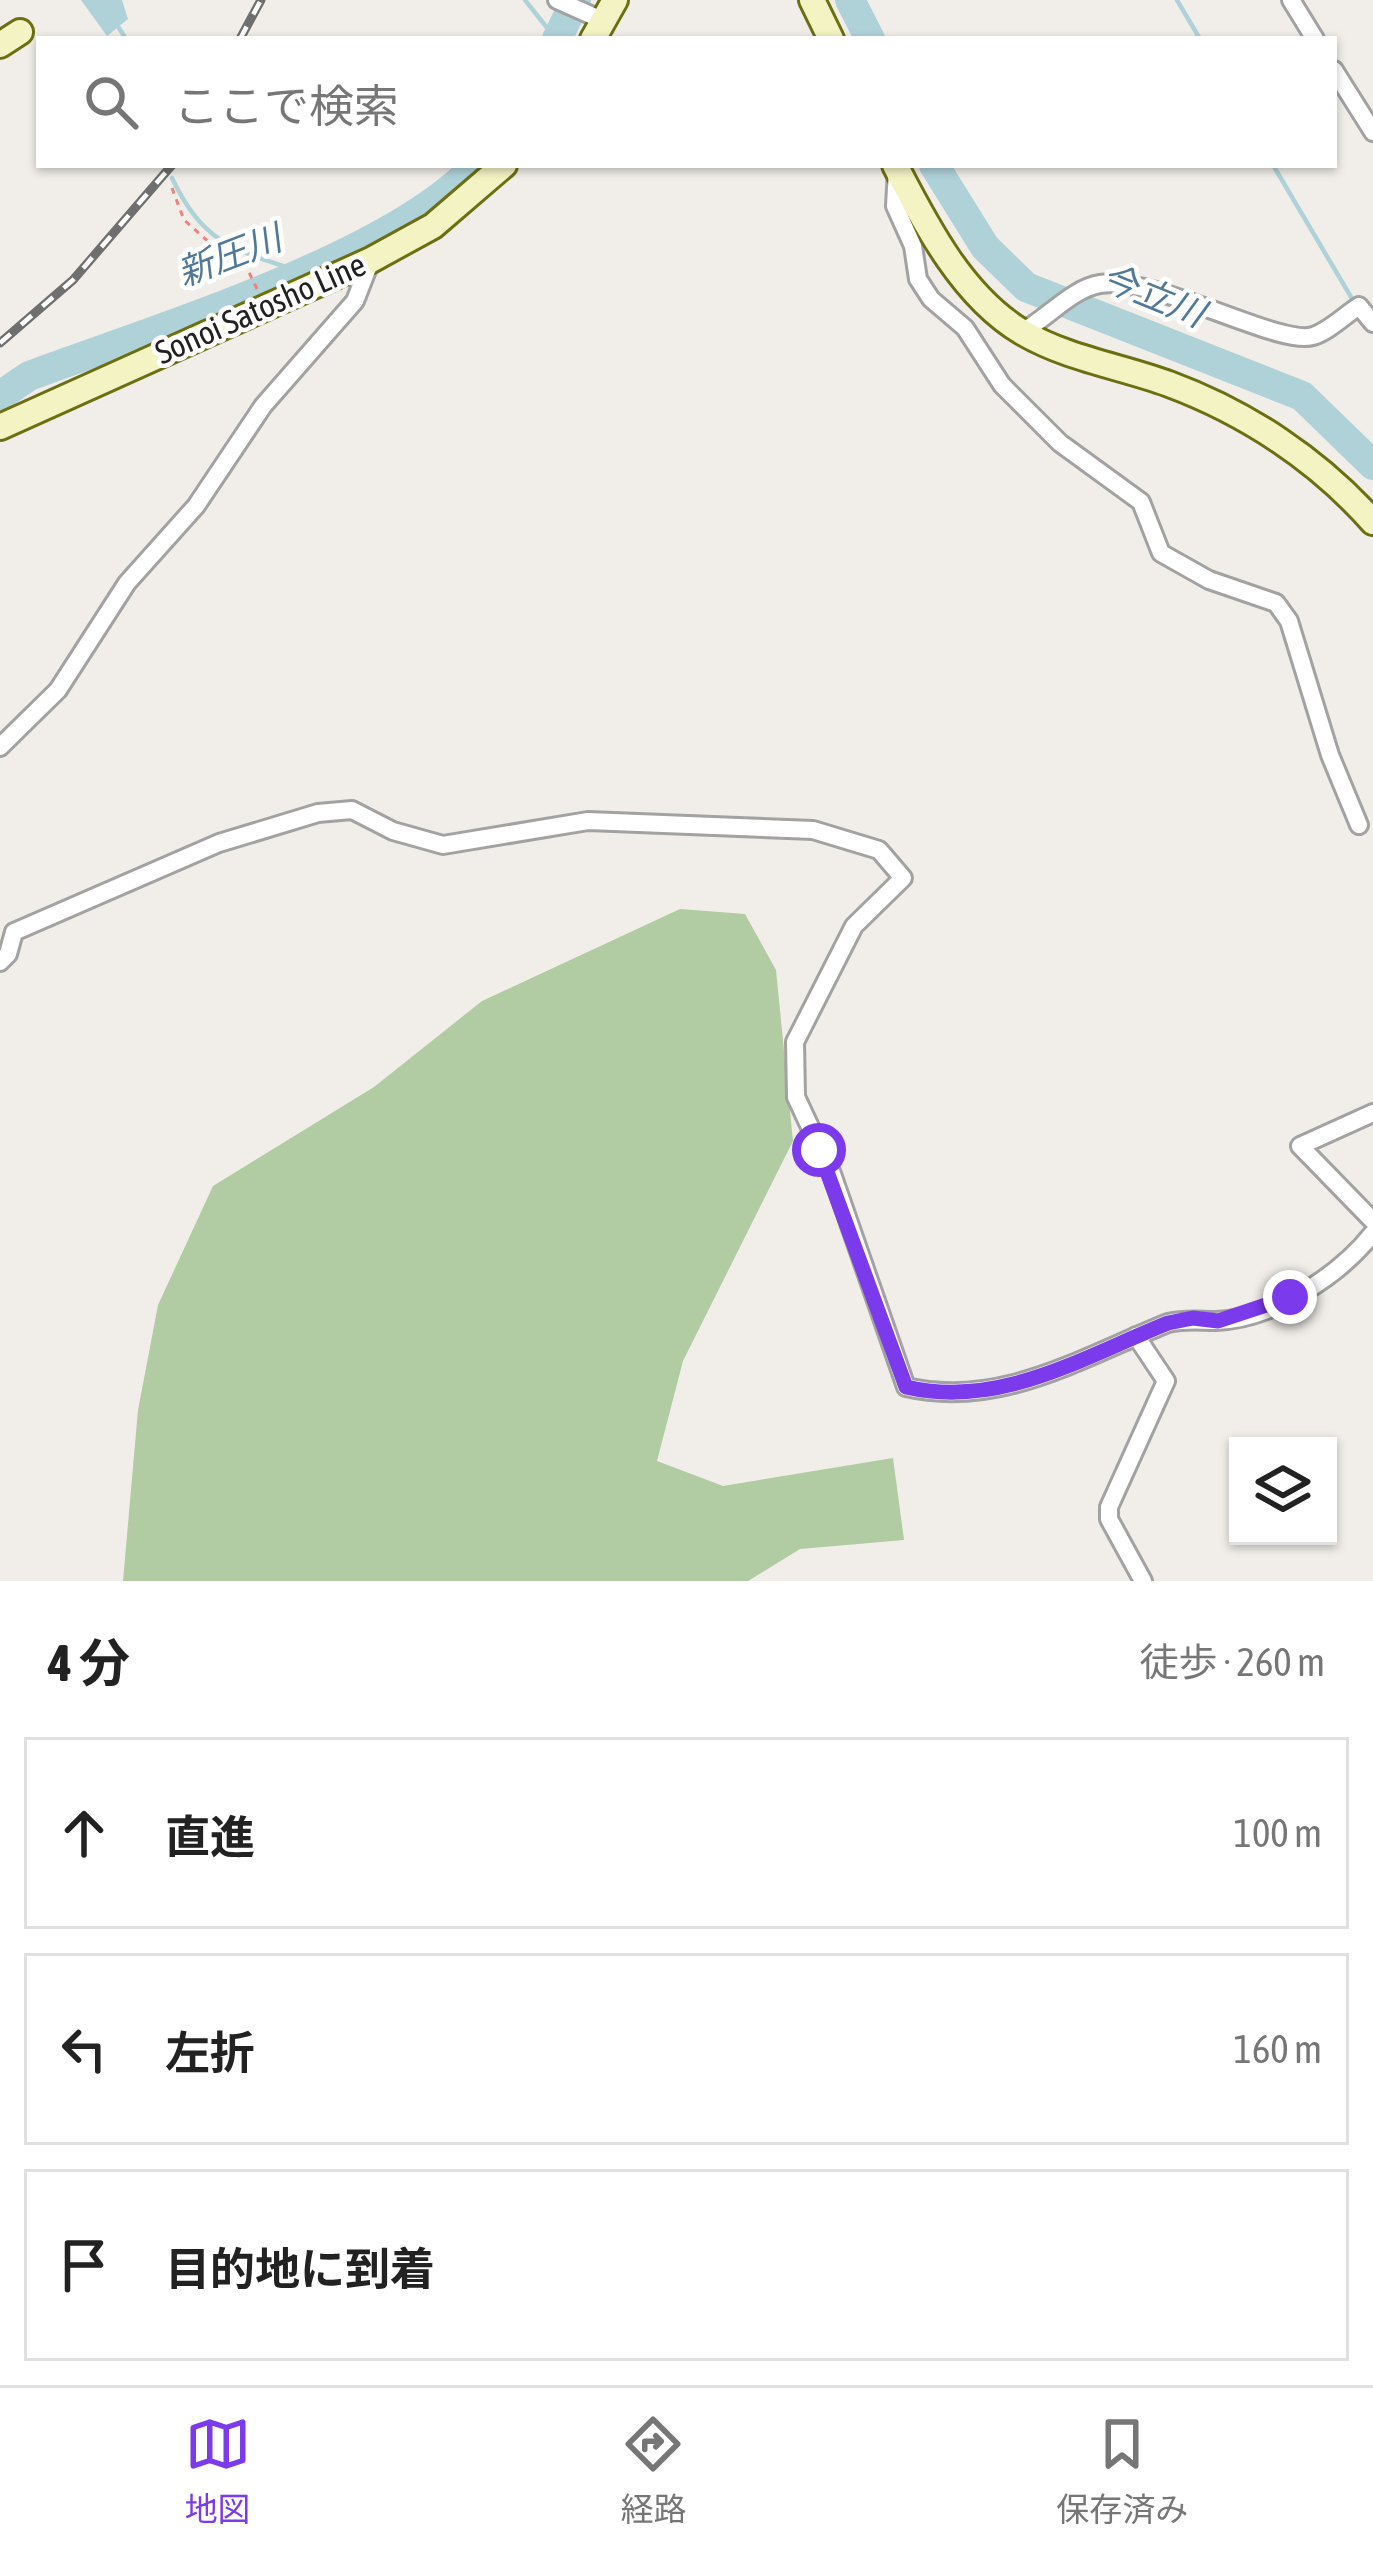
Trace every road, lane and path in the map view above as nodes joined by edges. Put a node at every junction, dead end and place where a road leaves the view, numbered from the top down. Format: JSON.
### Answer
{"nodes":[{"id":1,"x":557,"y":0,"type":"edge"},
{"id":2,"x":812,"y":0,"type":"edge"},
{"id":3,"x":1291,"y":0,"type":"edge"},
{"id":4,"x":602,"y":20,"type":"edge"},
{"id":5,"x":830,"y":36,"type":"edge"},
{"id":6,"x":1313,"y":36,"type":"edge"},
{"id":7,"x":1337,"y":75,"type":"edge"},
{"id":8,"x":1373,"y":132,"type":"edge"},
{"id":9,"x":501,"y":168,"type":"edge"},
{"id":10,"x":896,"y":168,"type":"edge"},
{"id":11,"x":897,"y":168,"type":"edge"},
{"id":12,"x":172,"y":188,"type":"dead end"},
{"id":13,"x":371,"y":260,"type":"junction"},
{"id":14,"x":253,"y":281,"type":"dead end"},
{"id":15,"x":1373,"y":323,"type":"edge"},
{"id":16,"x":1033,"y":326,"type":"junction"},
{"id":17,"x":0,"y":428,"type":"edge"},
{"id":18,"x":1373,"y":522,"type":"edge"},
{"id":19,"x":0,"y":747,"type":"edge"},
{"id":20,"x":1360,"y":825,"type":"dead end"},
{"id":21,"x":7,"y":926,"type":"edge"},
{"id":22,"x":0,"y":962,"type":"edge"},
{"id":23,"x":1373,"y":1113,"type":"edge"},
{"id":24,"x":1373,"y":1221,"type":"edge"},
{"id":25,"x":1373,"y":1233,"type":"edge"},
{"id":26,"x":1136,"y":1336,"type":"junction"},
{"id":27,"x":1143,"y":1581,"type":"edge"}],
"edges":[{"from":1,"to":4,"type":"street"},
{"from":2,"to":5,"type":"main road"},
{"from":3,"to":6,"type":"street"},
{"from":7,"to":8,"type":"street"},
{"from":9,"to":13,"type":"main road","name":"Sonoi Satosho Line"},
{"from":10,"to":20,"type":"street"},
{"from":11,"to":16,"type":"main road"},
{"from":12,"to":14,"type":"path"},
{"from":13,"to":17,"type":"main road","name":"Sonoi Satosho Line"},
{"from":13,"to":19,"type":"street"},
{"from":15,"to":16,"type":"street"},
{"from":16,"to":18,"type":"main road"},
{"from":21,"to":22,"type":"street"},
{"from":21,"to":26,"type":"street"},
{"from":23,"to":24,"type":"street"},
{"from":25,"to":26,"type":"street"},
{"from":26,"to":27,"type":"street"}]}
